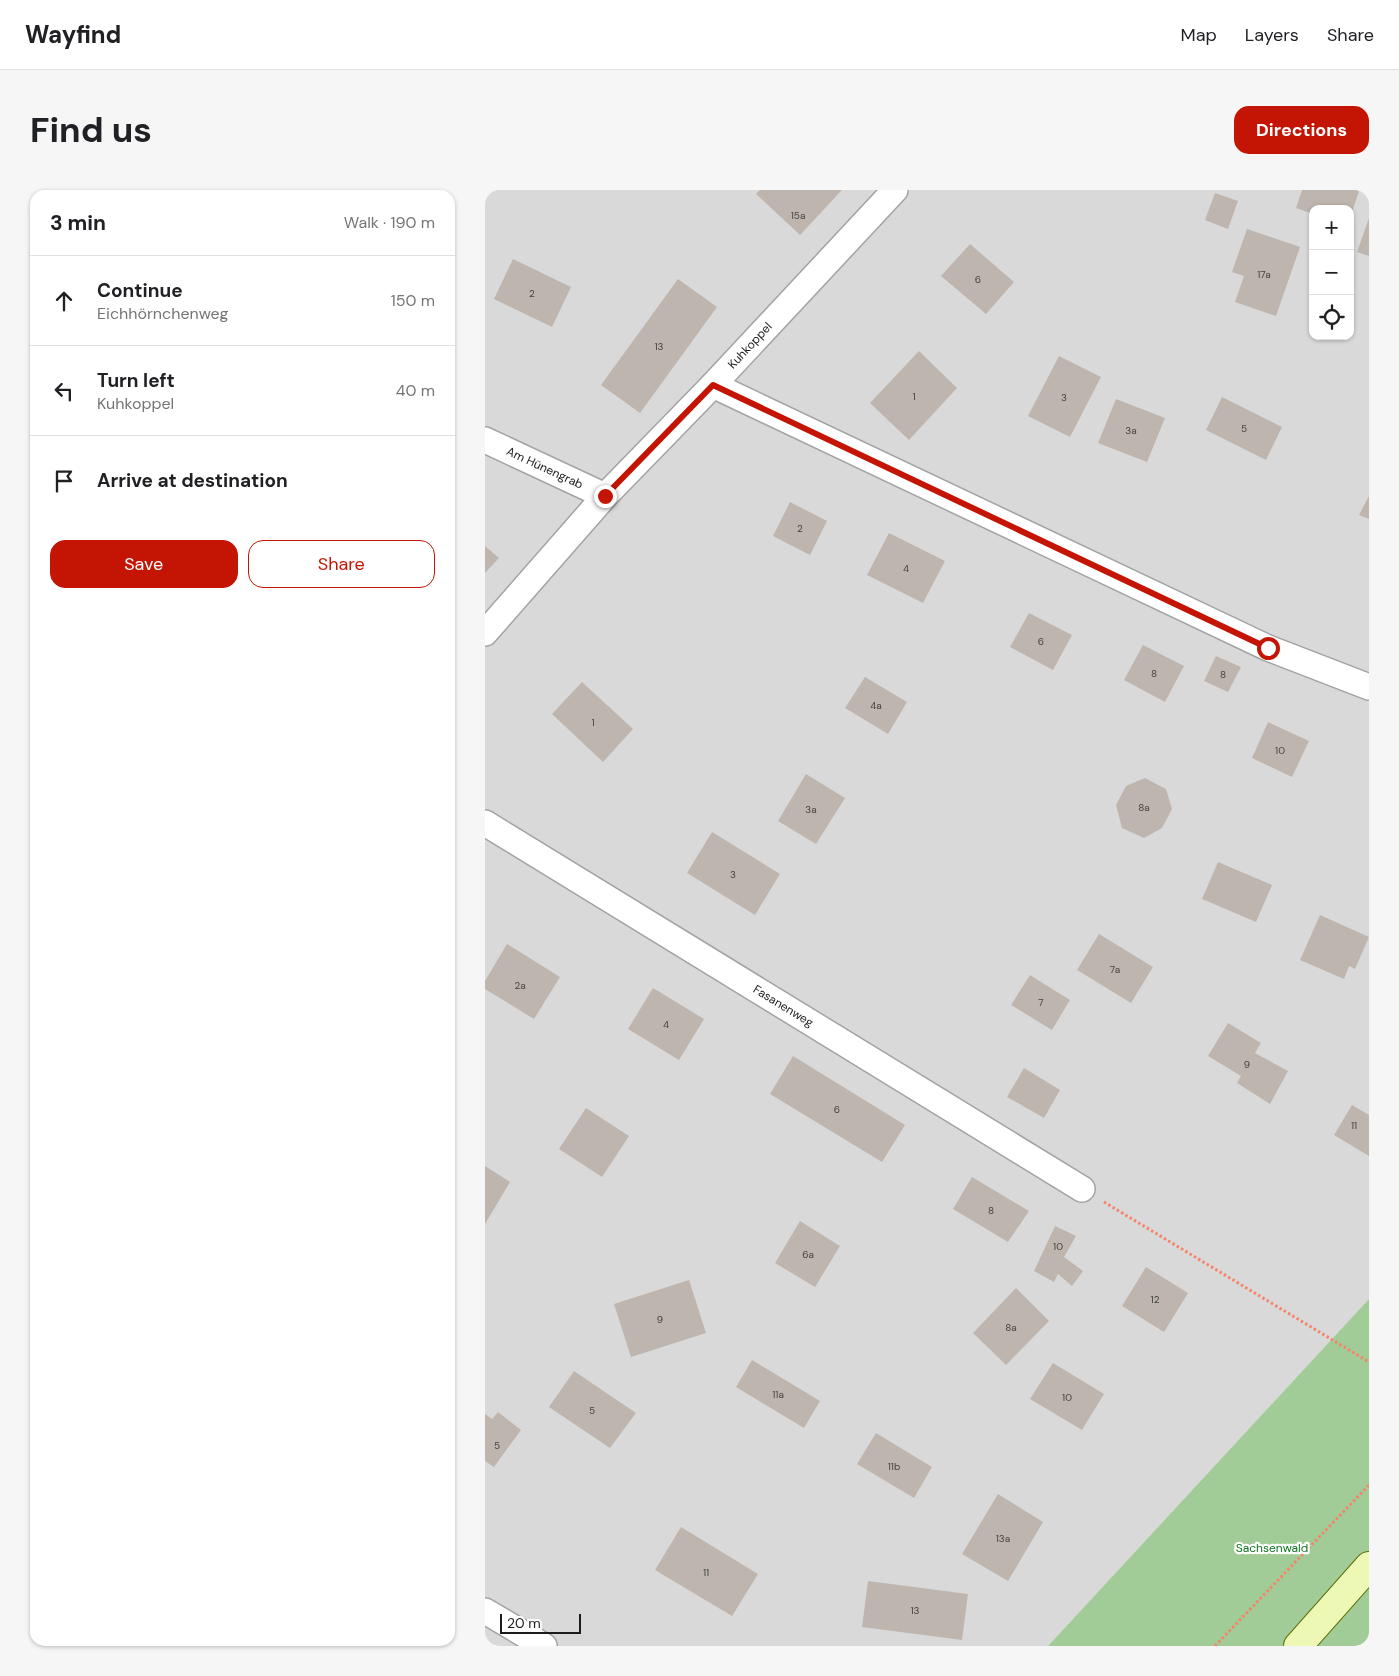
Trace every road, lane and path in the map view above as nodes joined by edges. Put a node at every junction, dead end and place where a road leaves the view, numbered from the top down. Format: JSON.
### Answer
{"nodes":[{"id":1,"x":895,"y":190,"type":"edge"},
{"id":2,"x":713,"y":385,"type":"junction"},
{"id":3,"x":485,"y":440,"type":"edge"},
{"id":4,"x":605,"y":496,"type":"junction"},
{"id":5,"x":485,"y":633,"type":"edge"},
{"id":6,"x":1369,"y":687,"type":"edge"},
{"id":7,"x":485,"y":823,"type":"edge"},
{"id":8,"x":1082,"y":1189,"type":"joint"},
{"id":9,"x":1369,"y":1362,"type":"edge"},
{"id":10,"x":1369,"y":1485,"type":"edge"},
{"id":11,"x":1369,"y":1566,"type":"edge"},
{"id":12,"x":485,"y":1611,"type":"edge"},
{"id":13,"x":544,"y":1646,"type":"edge"},
{"id":14,"x":1215,"y":1646,"type":"edge"},
{"id":15,"x":1298,"y":1646,"type":"edge"}],
"edges":[{"from":1,"to":2,"type":"street","name":"Kuhkoppel"},
{"from":2,"to":4,"type":"street","name":"Kuhkoppel"},
{"from":2,"to":6,"type":"street"},
{"from":3,"to":4,"type":"street","name":"Am Hünengrab"},
{"from":4,"to":5,"type":"street","name":"Kuhkoppel"},
{"from":7,"to":8,"type":"street","name":"Fasanenweg"},
{"from":8,"to":9,"type":"path"},
{"from":10,"to":14,"type":"path"},
{"from":11,"to":15,"type":"main road"},
{"from":12,"to":13,"type":"street"}]}
